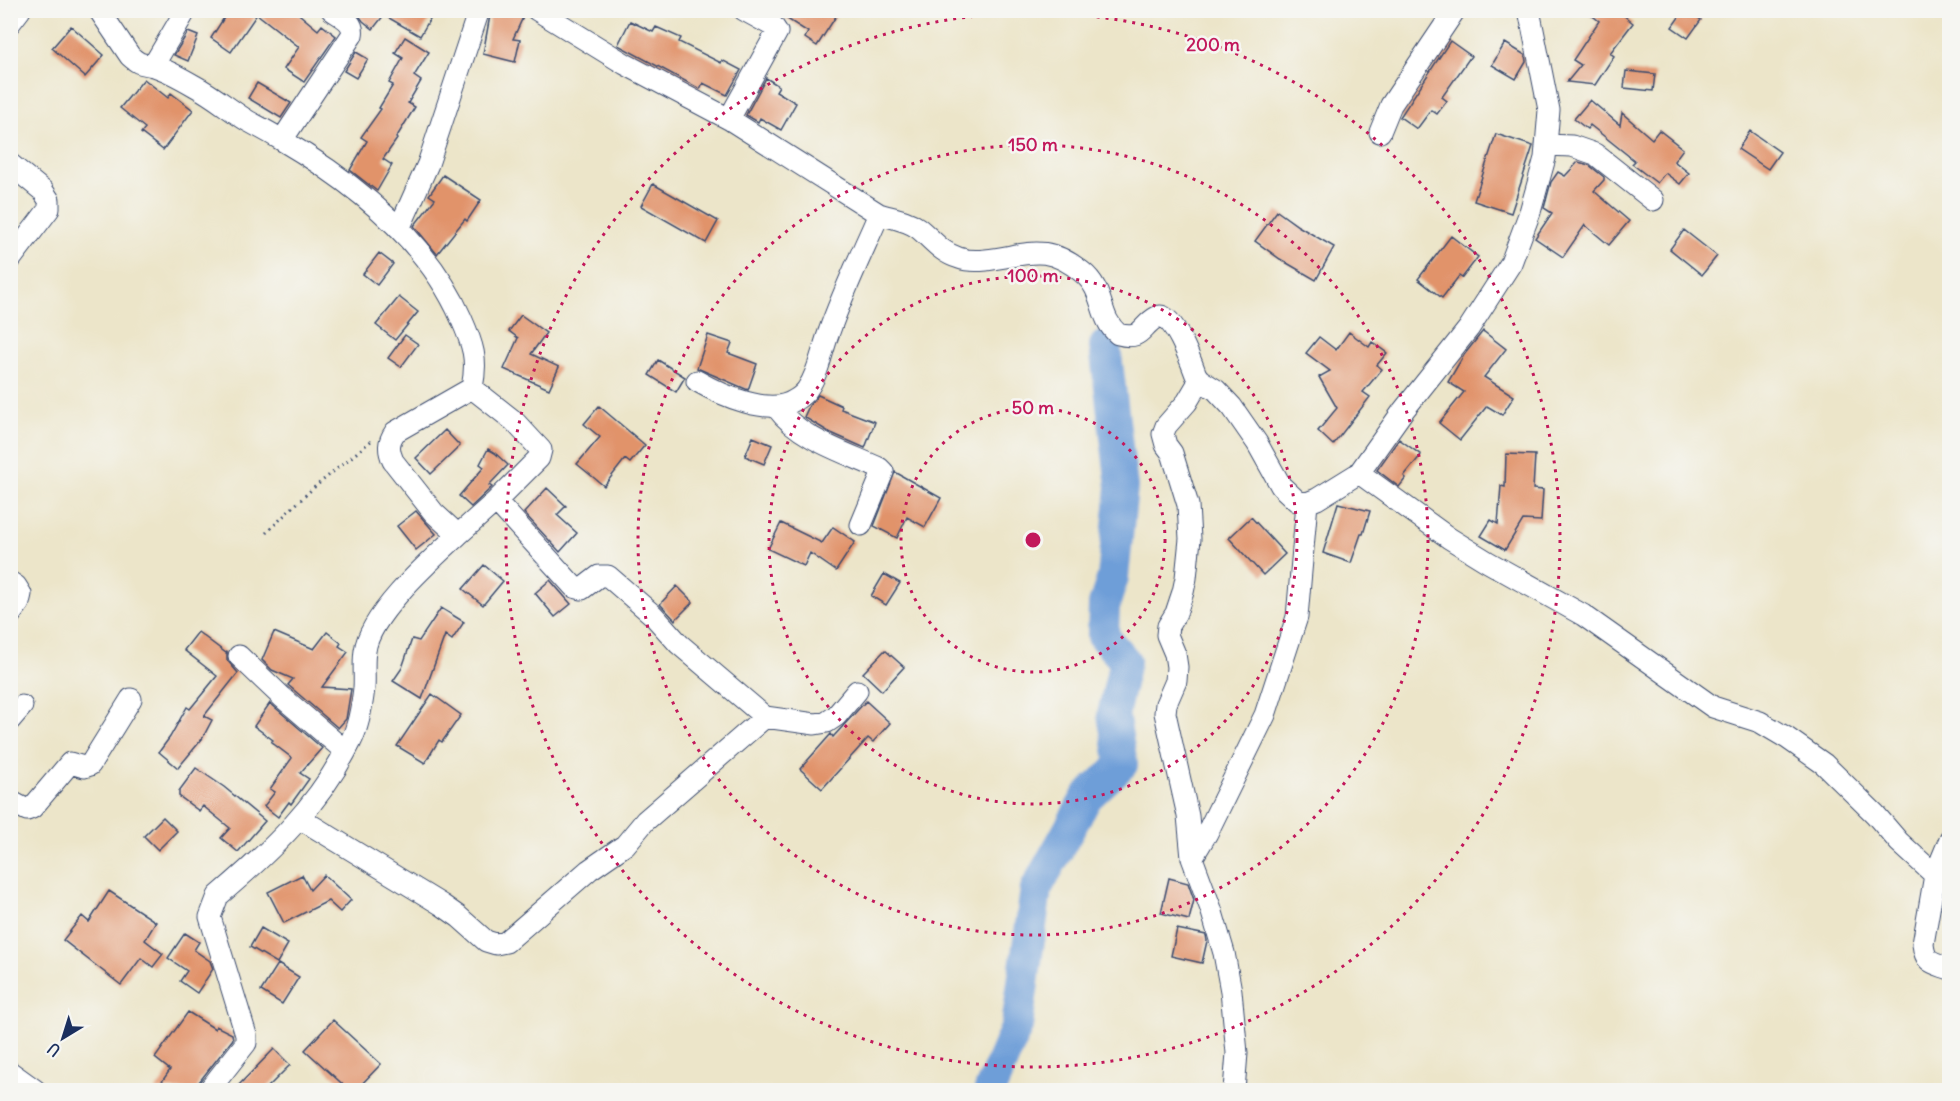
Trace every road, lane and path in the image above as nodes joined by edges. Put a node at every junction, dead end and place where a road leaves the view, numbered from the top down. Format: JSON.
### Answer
{"nodes":[{"id":1,"x":20,"y":10,"type":"edge"},
{"id":2,"x":99,"y":10,"type":"edge"},
{"id":3,"x":186,"y":10,"type":"edge"},
{"id":4,"x":332,"y":10,"type":"edge"},
{"id":5,"x":479,"y":10,"type":"edge"},
{"id":6,"x":537,"y":10,"type":"edge"},
{"id":7,"x":744,"y":10,"type":"edge"},
{"id":8,"x":1455,"y":10,"type":"edge"},
{"id":9,"x":1529,"y":10,"type":"edge"},
{"id":10,"x":10,"y":23,"type":"edge"},
{"id":11,"x":153,"y":66,"type":"junction"},
{"id":12,"x":729,"y":119,"type":"junction"},
{"id":13,"x":1380,"y":132,"type":"dead end"},
{"id":14,"x":282,"y":140,"type":"junction"},
{"id":15,"x":1546,"y":145,"type":"junction"},
{"id":16,"x":10,"y":164,"type":"edge"},
{"id":17,"x":1653,"y":200,"type":"dead end"},
{"id":18,"x":879,"y":214,"type":"junction"},
{"id":19,"x":399,"y":229,"type":"junction"},
{"id":20,"x":10,"y":260,"type":"edge"},
{"id":21,"x":1200,"y":380,"type":"junction"},
{"id":22,"x":697,"y":381,"type":"dead end"},
{"id":23,"x":472,"y":388,"type":"junction"},
{"id":24,"x":777,"y":408,"type":"junction"},
{"id":25,"x":395,"y":432,"type":"junction"},
{"id":26,"x":1359,"y":473,"type":"junction"},
{"id":27,"x":496,"y":501,"type":"junction"},
{"id":28,"x":1307,"y":503,"type":"junction"},
{"id":29,"x":861,"y":525,"type":"dead end"},
{"id":30,"x":266,"y":533,"type":"dead end"},
{"id":31,"x":458,"y":535,"type":"junction"},
{"id":32,"x":10,"y":582,"type":"edge"},
{"id":33,"x":10,"y":615,"type":"edge"},
{"id":34,"x":239,"y":656,"type":"dead end"},
{"id":35,"x":857,"y":691,"type":"dead end"},
{"id":36,"x":131,"y":699,"type":"dead end"},
{"id":37,"x":765,"y":717,"type":"junction"},
{"id":38,"x":345,"y":751,"type":"junction"},
{"id":39,"x":10,"y":801,"type":"edge"},
{"id":40,"x":301,"y":819,"type":"junction"},
{"id":41,"x":1950,"y":839,"type":"edge"},
{"id":42,"x":1192,"y":858,"type":"junction"},
{"id":43,"x":1942,"y":878,"type":"edge"},
{"id":44,"x":1950,"y":969,"type":"edge"},
{"id":45,"x":10,"y":1072,"type":"edge"},
{"id":46,"x":35,"y":1090,"type":"edge"},
{"id":47,"x":209,"y":1090,"type":"edge"},
{"id":48,"x":1234,"y":1090,"type":"edge"}],
"edges":[{"from":1,"to":10,"type":"street"},
{"from":2,"to":11,"type":"street"},
{"from":3,"to":11,"type":"street"},
{"from":4,"to":14,"type":"street"},
{"from":5,"to":19,"type":"street"},
{"from":6,"to":12,"type":"street"},
{"from":7,"to":12,"type":"street"},
{"from":8,"to":13,"type":"street"},
{"from":9,"to":15,"type":"street"},
{"from":11,"to":14,"type":"street"},
{"from":12,"to":18,"type":"street"},
{"from":14,"to":19,"type":"street"},
{"from":15,"to":17,"type":"street"},
{"from":15,"to":26,"type":"street"},
{"from":16,"to":20,"type":"street"},
{"from":18,"to":21,"type":"street"},
{"from":18,"to":24,"type":"street"},
{"from":19,"to":23,"type":"street"},
{"from":21,"to":28,"type":"street"},
{"from":21,"to":42,"type":"street"},
{"from":22,"to":24,"type":"street"},
{"from":23,"to":25,"type":"street"},
{"from":23,"to":27,"type":"street"},
{"from":24,"to":29,"type":"street"},
{"from":25,"to":30,"type":"path"},
{"from":25,"to":31,"type":"street"},
{"from":26,"to":28,"type":"street"},
{"from":26,"to":43,"type":"street"},
{"from":27,"to":31,"type":"street"},
{"from":27,"to":37,"type":"street"},
{"from":28,"to":42,"type":"street"},
{"from":31,"to":38,"type":"street"},
{"from":32,"to":33,"type":"street"},
{"from":34,"to":38,"type":"street"},
{"from":35,"to":37,"type":"street"},
{"from":36,"to":39,"type":"street"},
{"from":37,"to":40,"type":"street"},
{"from":38,"to":40,"type":"street"},
{"from":40,"to":47,"type":"street"},
{"from":41,"to":43,"type":"street"},
{"from":42,"to":48,"type":"street"},
{"from":43,"to":44,"type":"street"},
{"from":45,"to":46,"type":"street"}]}
